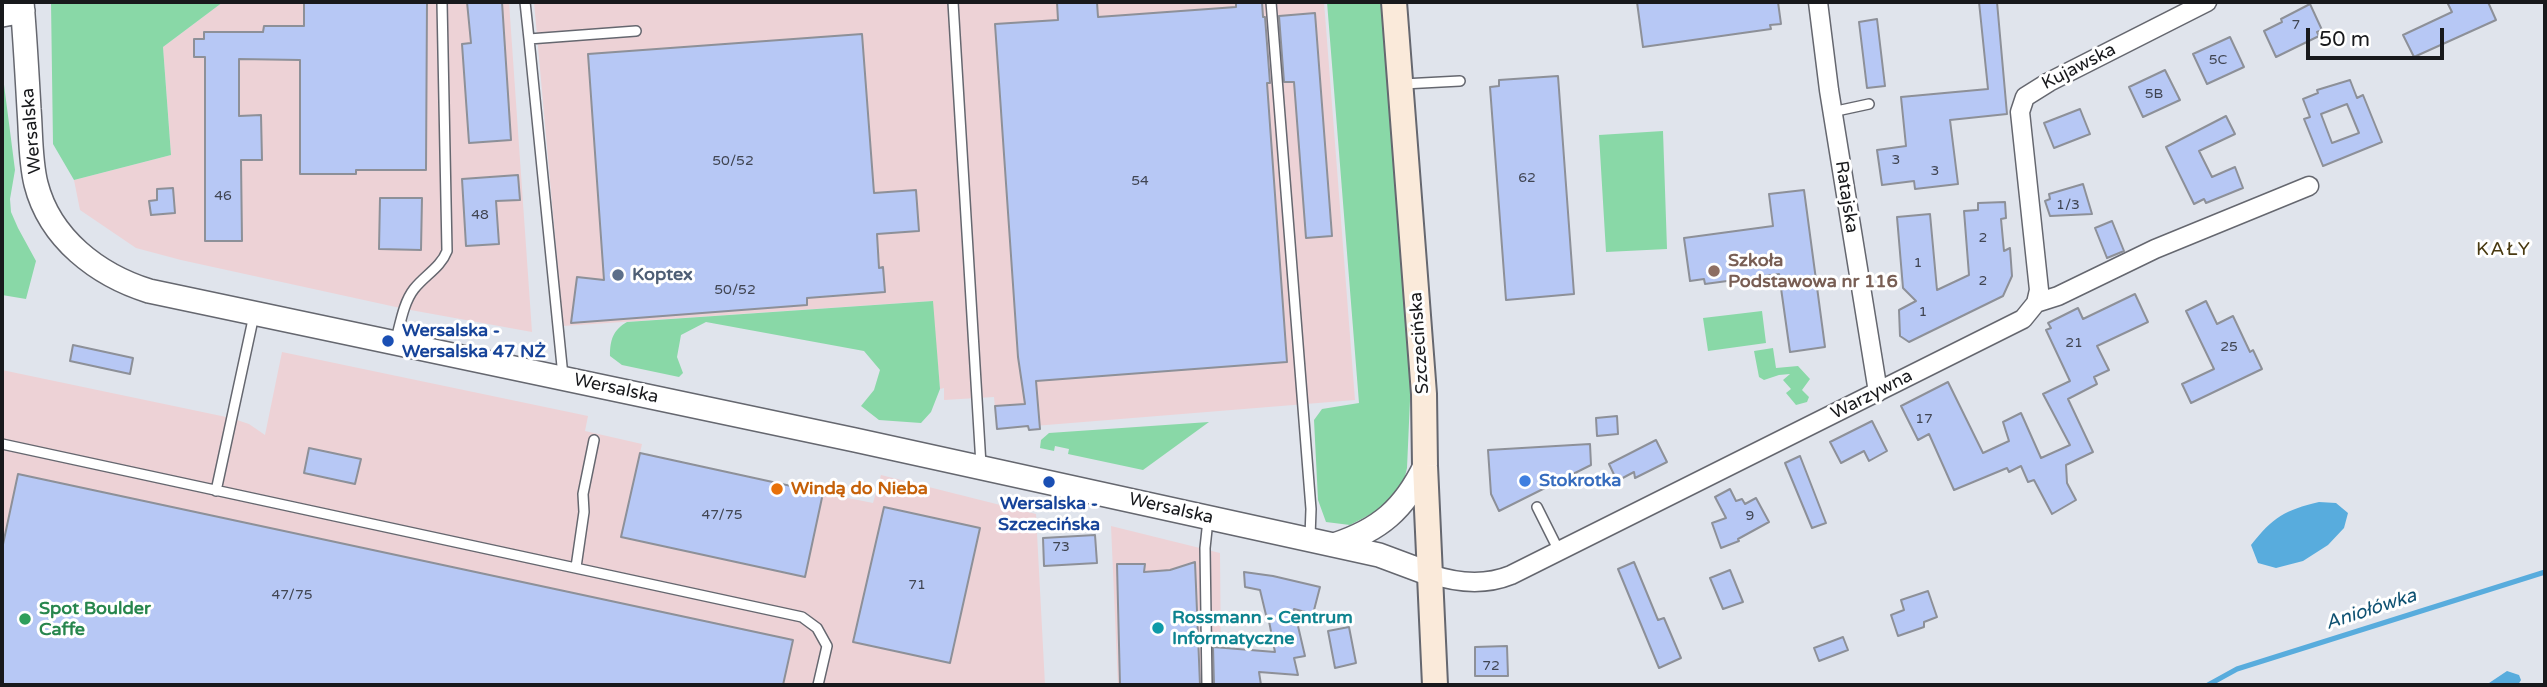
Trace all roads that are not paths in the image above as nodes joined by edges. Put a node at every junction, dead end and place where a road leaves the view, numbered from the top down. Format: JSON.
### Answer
{"nodes":[{"id":1,"x":442,"y":2,"type":"edge"},
{"id":2,"x":525,"y":2,"type":"edge"},
{"id":3,"x":953,"y":2,"type":"edge"},
{"id":4,"x":1271,"y":2,"type":"edge"},
{"id":5,"x":1395,"y":2,"type":"edge"},
{"id":6,"x":1818,"y":2,"type":"edge"},
{"id":7,"x":2207,"y":2,"type":"edge"},
{"id":8,"x":16,"y":9,"type":"edge"},
{"id":9,"x":636,"y":31,"type":"dead end"},
{"id":10,"x":529,"y":39,"type":"junction"},
{"id":11,"x":1460,"y":80,"type":"dead end"},
{"id":12,"x":1401,"y":85,"type":"junction"},
{"id":13,"x":1869,"y":104,"type":"dead end"},
{"id":14,"x":1832,"y":112,"type":"junction"},
{"id":15,"x":2309,"y":186,"type":"dead end"},
{"id":16,"x":2036,"y":303,"type":"junction"},
{"id":17,"x":255,"y":313,"type":"junction"},
{"id":18,"x":395,"y":343,"type":"junction"},
{"id":19,"x":563,"y":377,"type":"junction"},
{"id":20,"x":1878,"y":392,"type":"junction"},
{"id":21,"x":594,"y":440,"type":"dead end"},
{"id":22,"x":2,"y":444,"type":"edge"},
{"id":23,"x":1425,"y":466,"type":"junction"},
{"id":24,"x":981,"y":467,"type":"junction"},
{"id":25,"x":216,"y":491,"type":"junction"},
{"id":26,"x":1536,"y":507,"type":"dead end"},
{"id":27,"x":1209,"y":518,"type":"junction"},
{"id":28,"x":1300,"y":538,"type":"junction"},
{"id":29,"x":1334,"y":545,"type":"junction"},
{"id":30,"x":1559,"y":551,"type":"junction"},
{"id":31,"x":576,"y":568,"type":"junction"},
{"id":32,"x":1430,"y":574,"type":"junction"},
{"id":33,"x":818,"y":685,"type":"edge"},
{"id":34,"x":1208,"y":685,"type":"edge"},
{"id":35,"x":1435,"y":685,"type":"edge"}],
"edges":[{"from":1,"to":18,"type":"lane"},
{"from":2,"to":10,"type":"lane"},
{"from":3,"to":24,"type":"lane"},
{"from":4,"to":28,"type":"lane"},
{"from":5,"to":12,"type":"main road","name":"Szczecińska"},
{"from":6,"to":14,"type":"street","name":"Ratajska"},
{"from":7,"to":16,"type":"street","name":"Kujawska"},
{"from":8,"to":17,"type":"street","name":"Wersalska"},
{"from":9,"to":10,"type":"lane"},
{"from":10,"to":19,"type":"lane"},
{"from":11,"to":12,"type":"lane"},
{"from":12,"to":23,"type":"main road","name":"Szczecińska"},
{"from":13,"to":14,"type":"lane"},
{"from":14,"to":20,"type":"street","name":"Ratajska"},
{"from":15,"to":16,"type":"street","name":"Warzywna"},
{"from":16,"to":20,"type":"street","name":"Warzywna"},
{"from":17,"to":18,"type":"street","name":"Wersalska"},
{"from":17,"to":25,"type":"lane"},
{"from":18,"to":19,"type":"street","name":"Wersalska"},
{"from":19,"to":24,"type":"street","name":"Wersalska"},
{"from":20,"to":30,"type":"street","name":"Warzywna"},
{"from":21,"to":31,"type":"lane"},
{"from":22,"to":25,"type":"lane"},
{"from":23,"to":29,"type":"street"},
{"from":23,"to":32,"type":"main road","name":"Szczecińska"},
{"from":24,"to":27,"type":"street","name":"Wersalska"},
{"from":25,"to":31,"type":"lane"},
{"from":26,"to":30,"type":"lane"},
{"from":27,"to":28,"type":"street","name":"Wersalska"},
{"from":27,"to":34,"type":"lane"},
{"from":28,"to":29,"type":"street","name":"Wersalska"},
{"from":29,"to":32,"type":"street","name":"Wersalska"},
{"from":30,"to":32,"type":"street","name":"Warzywna"},
{"from":31,"to":33,"type":"lane"},
{"from":32,"to":35,"type":"main road","name":"Szczecińska"}]}
